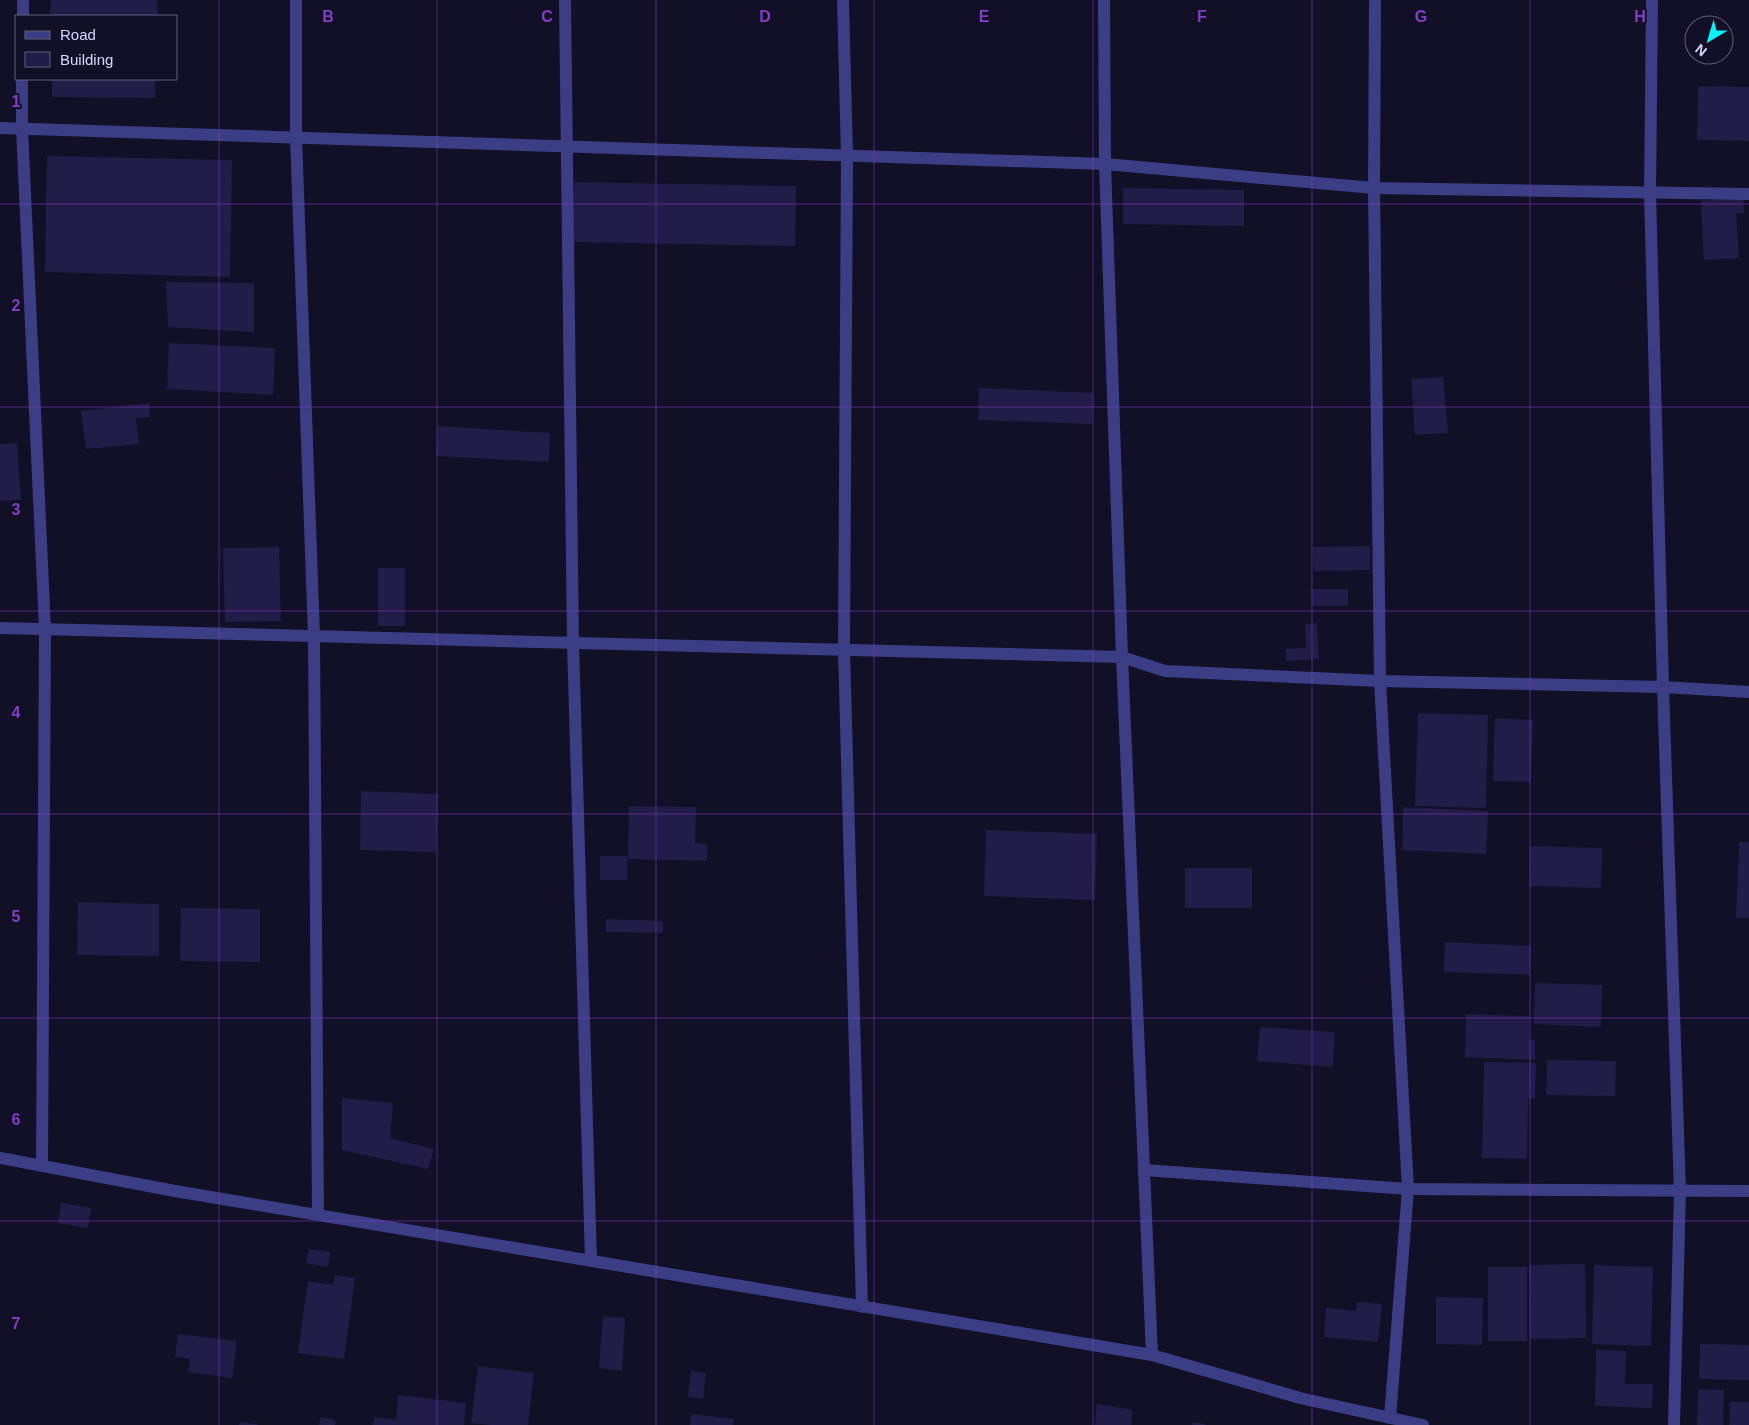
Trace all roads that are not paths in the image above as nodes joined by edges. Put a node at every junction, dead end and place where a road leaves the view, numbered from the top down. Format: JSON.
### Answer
{"nodes":[{"id":1,"x":24,"y":0,"type":"edge"},
{"id":2,"x":296,"y":0,"type":"edge"},
{"id":3,"x":565,"y":0,"type":"edge"},
{"id":4,"x":843,"y":0,"type":"edge"},
{"id":5,"x":1104,"y":0,"type":"edge"},
{"id":6,"x":1375,"y":0,"type":"edge"},
{"id":7,"x":1652,"y":0,"type":"edge"},
{"id":8,"x":23,"y":15,"type":"edge"},
{"id":9,"x":22,"y":80,"type":"edge"},
{"id":10,"x":0,"y":128,"type":"edge"},
{"id":11,"x":22,"y":128,"type":"junction"},
{"id":12,"x":296,"y":137,"type":"junction"},
{"id":13,"x":567,"y":146,"type":"junction"},
{"id":14,"x":847,"y":156,"type":"junction"},
{"id":15,"x":1105,"y":164,"type":"junction"},
{"id":16,"x":1374,"y":188,"type":"junction"},
{"id":17,"x":1650,"y":192,"type":"junction"},
{"id":18,"x":1749,"y":194,"type":"edge"},
{"id":19,"x":0,"y":628,"type":"edge"},
{"id":20,"x":45,"y":629,"type":"junction"},
{"id":21,"x":314,"y":636,"type":"junction"},
{"id":22,"x":573,"y":643,"type":"junction"},
{"id":23,"x":844,"y":650,"type":"junction"},
{"id":24,"x":1122,"y":657,"type":"junction"},
{"id":25,"x":1380,"y":681,"type":"junction"},
{"id":26,"x":1663,"y":687,"type":"junction"},
{"id":27,"x":1749,"y":692,"type":"edge"},
{"id":28,"x":0,"y":1158,"type":"edge"},
{"id":29,"x":42,"y":1166,"type":"junction"},
{"id":30,"x":1144,"y":1170,"type":"junction"},
{"id":31,"x":1408,"y":1189,"type":"junction"},
{"id":32,"x":1680,"y":1191,"type":"junction"},
{"id":33,"x":1749,"y":1191,"type":"edge"},
{"id":34,"x":318,"y":1215,"type":"junction"},
{"id":35,"x":591,"y":1261,"type":"junction"},
{"id":36,"x":862,"y":1306,"type":"junction"},
{"id":37,"x":1152,"y":1355,"type":"junction"},
{"id":38,"x":1390,"y":1418,"type":"junction"},
{"id":39,"x":1423,"y":1425,"type":"edge"},
{"id":40,"x":1674,"y":1425,"type":"edge"}],
"edges":[{"from":1,"to":8,"type":"street"},
{"from":2,"to":12,"type":"street"},
{"from":3,"to":13,"type":"street"},
{"from":4,"to":14,"type":"street"},
{"from":5,"to":15,"type":"street"},
{"from":6,"to":16,"type":"street"},
{"from":7,"to":17,"type":"street"},
{"from":9,"to":11,"type":"street"},
{"from":10,"to":11,"type":"street"},
{"from":11,"to":12,"type":"street"},
{"from":11,"to":20,"type":"street"},
{"from":12,"to":13,"type":"street"},
{"from":12,"to":21,"type":"street"},
{"from":13,"to":14,"type":"street"},
{"from":13,"to":22,"type":"street"},
{"from":14,"to":15,"type":"street"},
{"from":14,"to":23,"type":"street"},
{"from":15,"to":16,"type":"street"},
{"from":15,"to":24,"type":"street"},
{"from":16,"to":17,"type":"street"},
{"from":16,"to":25,"type":"street"},
{"from":17,"to":18,"type":"street"},
{"from":17,"to":26,"type":"street"},
{"from":19,"to":20,"type":"street"},
{"from":20,"to":21,"type":"street"},
{"from":20,"to":29,"type":"street"},
{"from":21,"to":22,"type":"street"},
{"from":21,"to":34,"type":"street"},
{"from":22,"to":23,"type":"street"},
{"from":22,"to":35,"type":"street"},
{"from":23,"to":24,"type":"street"},
{"from":23,"to":36,"type":"street"},
{"from":24,"to":25,"type":"street"},
{"from":24,"to":30,"type":"street"},
{"from":25,"to":26,"type":"street"},
{"from":25,"to":31,"type":"street"},
{"from":26,"to":27,"type":"street"},
{"from":26,"to":32,"type":"street"},
{"from":28,"to":29,"type":"street"},
{"from":29,"to":34,"type":"street"},
{"from":30,"to":31,"type":"street"},
{"from":30,"to":37,"type":"street"},
{"from":31,"to":32,"type":"street"},
{"from":31,"to":38,"type":"street"},
{"from":32,"to":33,"type":"street"},
{"from":32,"to":40,"type":"street"},
{"from":34,"to":35,"type":"street"},
{"from":35,"to":36,"type":"street"},
{"from":36,"to":37,"type":"street"},
{"from":37,"to":38,"type":"street"},
{"from":38,"to":39,"type":"street"}]}
